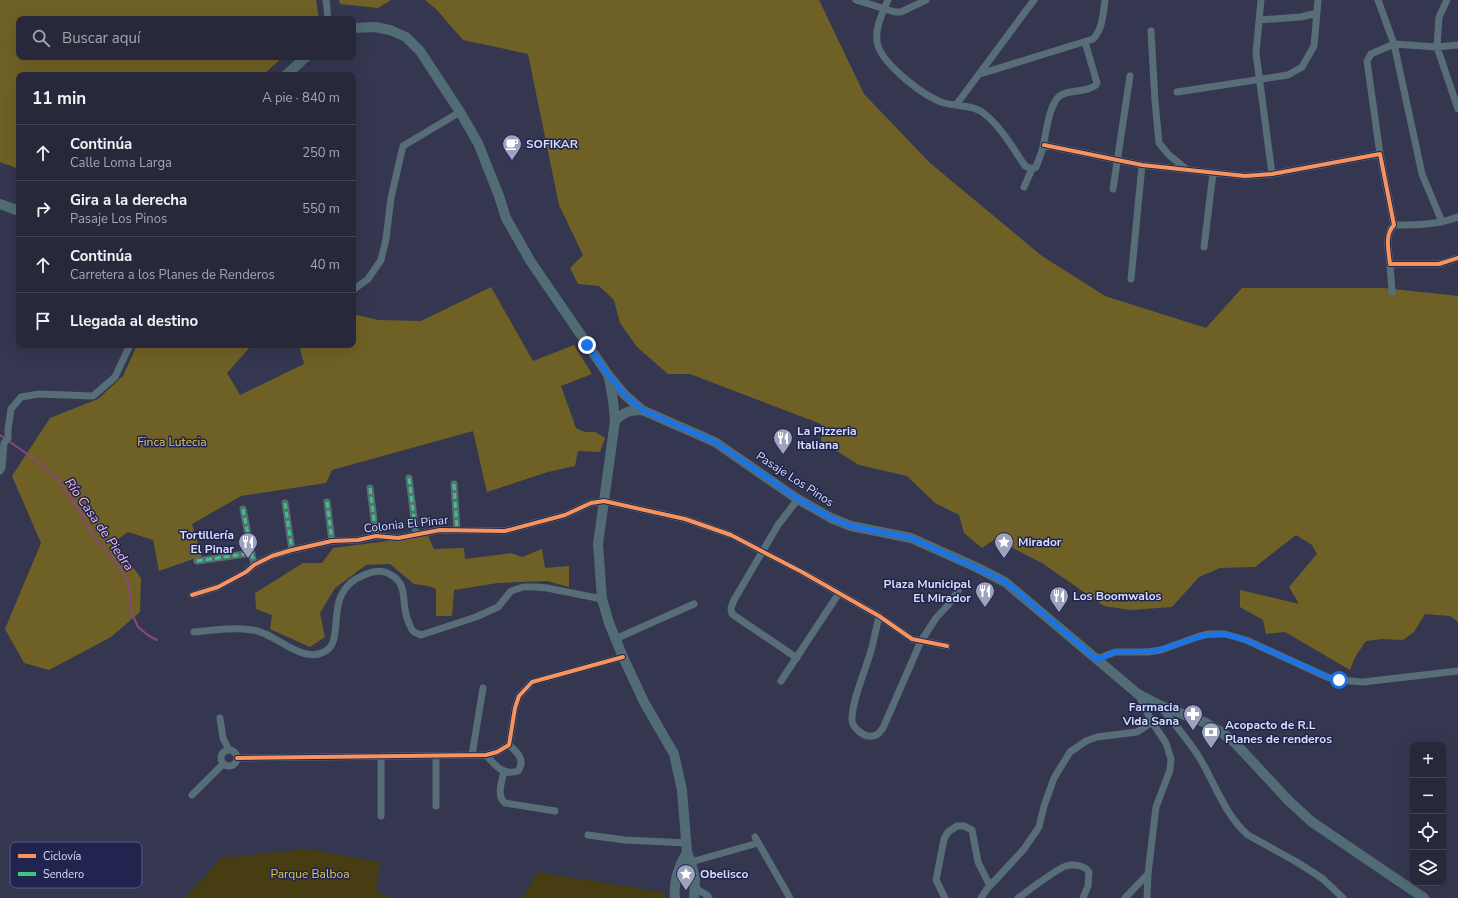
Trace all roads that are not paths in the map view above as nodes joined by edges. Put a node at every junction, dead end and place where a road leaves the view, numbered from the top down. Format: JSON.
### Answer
{"nodes":[{"id":1,"x":326,"y":0,"type":"edge"},
{"id":2,"x":856,"y":0,"type":"edge"},
{"id":3,"x":888,"y":0,"type":"edge"},
{"id":4,"x":926,"y":0,"type":"edge"},
{"id":5,"x":1034,"y":0,"type":"edge"},
{"id":6,"x":1105,"y":0,"type":"edge"},
{"id":7,"x":1261,"y":0,"type":"edge"},
{"id":8,"x":1318,"y":0,"type":"edge"},
{"id":9,"x":1378,"y":0,"type":"edge"},
{"id":10,"x":1447,"y":0,"type":"edge"},
{"id":11,"x":884,"y":9,"type":"junction"},
{"id":12,"x":1317,"y":13,"type":"junction"},
{"id":13,"x":328,"y":16,"type":"edge"},
{"id":14,"x":1259,"y":20,"type":"junction"},
{"id":15,"x":356,"y":28,"type":"edge"},
{"id":16,"x":1151,"y":31,"type":"dead end"},
{"id":17,"x":1085,"y":42,"type":"junction"},
{"id":18,"x":1394,"y":44,"type":"junction"},
{"id":19,"x":1458,"y":45,"type":"edge"},
{"id":20,"x":1436,"y":46,"type":"junction"},
{"id":21,"x":303,"y":60,"type":"edge"},
{"id":22,"x":289,"y":72,"type":"edge"},
{"id":23,"x":980,"y":74,"type":"junction"},
{"id":24,"x":1130,"y":76,"type":"dead end"},
{"id":25,"x":1260,"y":79,"type":"junction"},
{"id":26,"x":1177,"y":92,"type":"dead end"},
{"id":27,"x":956,"y":105,"type":"junction"},
{"id":28,"x":1458,"y":108,"type":"edge"},
{"id":29,"x":460,"y":112,"type":"junction"},
{"id":30,"x":1044,"y":144,"type":"junction"},
{"id":31,"x":1380,"y":154,"type":"junction"},
{"id":32,"x":1117,"y":161,"type":"junction"},
{"id":33,"x":1142,"y":165,"type":"junction"},
{"id":34,"x":1185,"y":168,"type":"junction"},
{"id":35,"x":1032,"y":169,"type":"junction"},
{"id":36,"x":1214,"y":173,"type":"junction"},
{"id":37,"x":1272,"y":174,"type":"junction"},
{"id":38,"x":1024,"y":187,"type":"dead end"},
{"id":39,"x":1113,"y":189,"type":"dead end"},
{"id":40,"x":0,"y":204,"type":"edge"},
{"id":41,"x":16,"y":210,"type":"edge"},
{"id":42,"x":1458,"y":217,"type":"edge"},
{"id":43,"x":1442,"y":222,"type":"junction"},
{"id":44,"x":1394,"y":225,"type":"junction"},
{"id":45,"x":1204,"y":247,"type":"dead end"},
{"id":46,"x":1458,"y":258,"type":"edge"},
{"id":47,"x":1390,"y":264,"type":"junction"},
{"id":48,"x":1131,"y":279,"type":"dead end"},
{"id":49,"x":356,"y":288,"type":"edge"},
{"id":50,"x":1392,"y":292,"type":"dead end"},
{"id":51,"x":128,"y":348,"type":"edge"},
{"id":52,"x":609,"y":376,"type":"junction"},
{"id":53,"x":642,"y":410,"type":"junction"},
{"id":54,"x":615,"y":421,"type":"junction"},
{"id":55,"x":0,"y":471,"type":"edge"},
{"id":56,"x":409,"y":478,"type":"dead end"},
{"id":57,"x":454,"y":484,"type":"dead end"},
{"id":58,"x":370,"y":488,"type":"dead end"},
{"id":59,"x":798,"y":499,"type":"junction"},
{"id":60,"x":604,"y":501,"type":"junction"},
{"id":61,"x":327,"y":502,"type":"dead end"},
{"id":62,"x":285,"y":503,"type":"dead end"},
{"id":63,"x":243,"y":509,"type":"dead end"},
{"id":64,"x":457,"y":530,"type":"junction"},
{"id":65,"x":416,"y":534,"type":"junction"},
{"id":66,"x":376,"y":536,"type":"junction"},
{"id":67,"x":332,"y":541,"type":"junction"},
{"id":68,"x":292,"y":550,"type":"junction"},
{"id":69,"x":762,"y":552,"type":"junction"},
{"id":70,"x":252,"y":553,"type":"junction"},
{"id":71,"x":197,"y":561,"type":"dead end"},
{"id":72,"x":254,"y":565,"type":"junction"},
{"id":73,"x":958,"y":591,"type":"dead end"},
{"id":74,"x":839,"y":593,"type":"junction"},
{"id":75,"x":192,"y":595,"type":"dead end"},
{"id":76,"x":602,"y":599,"type":"junction"},
{"id":77,"x":694,"y":604,"type":"dead end"},
{"id":78,"x":879,"y":616,"type":"junction"},
{"id":79,"x":194,"y":632,"type":"dead end"},
{"id":80,"x":615,"y":639,"type":"junction"},
{"id":81,"x":921,"y":641,"type":"junction"},
{"id":82,"x":948,"y":646,"type":"dead end"},
{"id":83,"x":623,"y":657,"type":"junction"},
{"id":84,"x":797,"y":658,"type":"junction"},
{"id":85,"x":1097,"y":660,"type":"junction"},
{"id":86,"x":1458,"y":671,"type":"edge"},
{"id":87,"x":781,"y":681,"type":"dead end"},
{"id":88,"x":483,"y":688,"type":"dead end"},
{"id":89,"x":1138,"y":694,"type":"junction"},
{"id":90,"x":1174,"y":716,"type":"junction"},
{"id":91,"x":220,"y":718,"type":"dead end"},
{"id":92,"x":1152,"y":722,"type":"junction"},
{"id":93,"x":509,"y":745,"type":"junction"},
{"id":94,"x":229,"y":750,"type":"junction"},
{"id":95,"x":472,"y":755,"type":"junction"},
{"id":96,"x":486,"y":755,"type":"junction"},
{"id":97,"x":381,"y":756,"type":"junction"},
{"id":98,"x":436,"y":756,"type":"junction"},
{"id":99,"x":237,"y":758,"type":"junction"},
{"id":100,"x":223,"y":764,"type":"junction"},
{"id":101,"x":504,"y":771,"type":"junction"},
{"id":102,"x":192,"y":795,"type":"dead end"},
{"id":103,"x":436,"y":806,"type":"dead end"},
{"id":104,"x":555,"y":811,"type":"dead end"},
{"id":105,"x":381,"y":816,"type":"dead end"},
{"id":106,"x":588,"y":835,"type":"dead end"},
{"id":107,"x":687,"y":848,"type":"junction"},
{"id":108,"x":691,"y":862,"type":"junction"},
{"id":109,"x":1148,"y":874,"type":"junction"},
{"id":110,"x":990,"y":886,"type":"junction"},
{"id":111,"x":695,"y":893,"type":"edge"},
{"id":112,"x":675,"y":898,"type":"edge"},
{"id":113,"x":709,"y":898,"type":"edge"},
{"id":114,"x":790,"y":898,"type":"edge"},
{"id":115,"x":945,"y":898,"type":"edge"},
{"id":116,"x":981,"y":898,"type":"edge"},
{"id":117,"x":1018,"y":898,"type":"edge"},
{"id":118,"x":1083,"y":898,"type":"edge"},
{"id":119,"x":1126,"y":898,"type":"edge"},
{"id":120,"x":1147,"y":898,"type":"edge"},
{"id":121,"x":1343,"y":898,"type":"edge"},
{"id":122,"x":1424,"y":898,"type":"edge"}],
"edges":[{"from":1,"to":13,"type":"street"},
{"from":2,"to":11,"type":"street"},
{"from":3,"to":11,"type":"street"},
{"from":4,"to":11,"type":"street"},
{"from":5,"to":23,"type":"street"},
{"from":6,"to":17,"type":"street"},
{"from":7,"to":14,"type":"street"},
{"from":8,"to":12,"type":"street"},
{"from":9,"to":18,"type":"street"},
{"from":10,"to":20,"type":"street"},
{"from":11,"to":27,"type":"street"},
{"from":12,"to":14,"type":"street"},
{"from":12,"to":25,"type":"street"},
{"from":14,"to":25,"type":"street"},
{"from":15,"to":29,"type":"main road","name":"Pasaje Los Pinos"},
{"from":16,"to":34,"type":"street"},
{"from":17,"to":23,"type":"street"},
{"from":17,"to":30,"type":"street"},
{"from":18,"to":20,"type":"street"},
{"from":18,"to":31,"type":"street"},
{"from":18,"to":43,"type":"street"},
{"from":19,"to":20,"type":"street"},
{"from":20,"to":28,"type":"street"},
{"from":21,"to":22,"type":"main road"},
{"from":23,"to":27,"type":"street"},
{"from":24,"to":32,"type":"street"},
{"from":25,"to":26,"type":"street"},
{"from":25,"to":37,"type":"street"},
{"from":27,"to":35,"type":"street"},
{"from":29,"to":49,"type":"street"},
{"from":29,"to":52,"type":"main road","name":"Pasaje Los Pinos"},
{"from":30,"to":32,"type":"street"},
{"from":30,"to":35,"type":"street"},
{"from":31,"to":37,"type":"street"},
{"from":31,"to":44,"type":"street"},
{"from":32,"to":33,"type":"street"},
{"from":32,"to":39,"type":"street"},
{"from":33,"to":34,"type":"street"},
{"from":33,"to":48,"type":"street"},
{"from":34,"to":36,"type":"street"},
{"from":35,"to":38,"type":"street"},
{"from":36,"to":37,"type":"street"},
{"from":36,"to":45,"type":"street"},
{"from":40,"to":41,"type":"main road"},
{"from":42,"to":43,"type":"street"},
{"from":43,"to":44,"type":"street"},
{"from":44,"to":47,"type":"street"},
{"from":46,"to":47,"type":"street"},
{"from":47,"to":50,"type":"street"},
{"from":51,"to":55,"type":"street"},
{"from":52,"to":53,"type":"main road","name":"Pasaje Los Pinos"},
{"from":52,"to":54,"type":"main road"},
{"from":53,"to":54,"type":"main road"},
{"from":53,"to":59,"type":"main road","name":"Pasaje Los Pinos"},
{"from":54,"to":60,"type":"main road"},
{"from":56,"to":65,"type":"street"},
{"from":57,"to":64,"type":"street"},
{"from":58,"to":66,"type":"street"},
{"from":59,"to":69,"type":"street"},
{"from":59,"to":85,"type":"main road","name":"Pasaje Los Pinos"},
{"from":60,"to":64,"type":"street","name":"Colonia El Pinar"},
{"from":60,"to":69,"type":"street"},
{"from":60,"to":76,"type":"main road"},
{"from":61,"to":67,"type":"street"},
{"from":62,"to":68,"type":"street"},
{"from":63,"to":70,"type":"street"},
{"from":64,"to":65,"type":"street","name":"Colonia El Pinar"},
{"from":65,"to":66,"type":"street","name":"Colonia El Pinar"},
{"from":66,"to":67,"type":"street","name":"Colonia El Pinar"},
{"from":67,"to":68,"type":"street","name":"Colonia El Pinar"},
{"from":68,"to":72,"type":"street","name":"Colonia El Pinar"},
{"from":69,"to":74,"type":"street"},
{"from":69,"to":84,"type":"street"},
{"from":70,"to":71,"type":"street"},
{"from":70,"to":72,"type":"street"},
{"from":72,"to":75,"type":"street","name":"Colonia El Pinar"},
{"from":73,"to":81,"type":"street"},
{"from":74,"to":78,"type":"street"},
{"from":74,"to":84,"type":"street"},
{"from":76,"to":79,"type":"street"},
{"from":76,"to":80,"type":"main road"},
{"from":77,"to":80,"type":"street"},
{"from":78,"to":81,"type":"street"},
{"from":78,"to":81,"type":"street"},
{"from":80,"to":83,"type":"main road"},
{"from":81,"to":82,"type":"street"},
{"from":83,"to":93,"type":"street"},
{"from":83,"to":107,"type":"main road"},
{"from":84,"to":87,"type":"street"},
{"from":85,"to":86,"type":"street"},
{"from":85,"to":89,"type":"main road","name":"Pasaje Los Pinos"},
{"from":88,"to":95,"type":"street"},
{"from":89,"to":90,"type":"main road","name":"Pasaje Los Pinos"},
{"from":89,"to":92,"type":"street"},
{"from":90,"to":121,"type":"street"},
{"from":90,"to":122,"type":"main road","name":"Pasaje Los Pinos"},
{"from":91,"to":94,"type":"street"},
{"from":92,"to":109,"type":"street"},
{"from":92,"to":110,"type":"street"},
{"from":93,"to":96,"type":"street"},
{"from":93,"to":101,"type":"street"},
{"from":94,"to":99,"type":"street"},
{"from":94,"to":100,"type":"street"},
{"from":95,"to":96,"type":"street"},
{"from":95,"to":98,"type":"street"},
{"from":96,"to":101,"type":"street"},
{"from":97,"to":98,"type":"street"},
{"from":97,"to":99,"type":"street"},
{"from":97,"to":105,"type":"street"},
{"from":98,"to":103,"type":"street"},
{"from":99,"to":100,"type":"street"},
{"from":100,"to":102,"type":"street"},
{"from":101,"to":104,"type":"street"},
{"from":106,"to":107,"type":"street"},
{"from":107,"to":108,"type":"main road"},
{"from":107,"to":112,"type":"main road"},
{"from":108,"to":111,"type":"main road"},
{"from":108,"to":114,"type":"street"},
{"from":109,"to":119,"type":"street"},
{"from":109,"to":120,"type":"street"},
{"from":110,"to":115,"type":"street"},
{"from":110,"to":116,"type":"street"},
{"from":111,"to":113,"type":"street"},
{"from":117,"to":118,"type":"street"}]}
